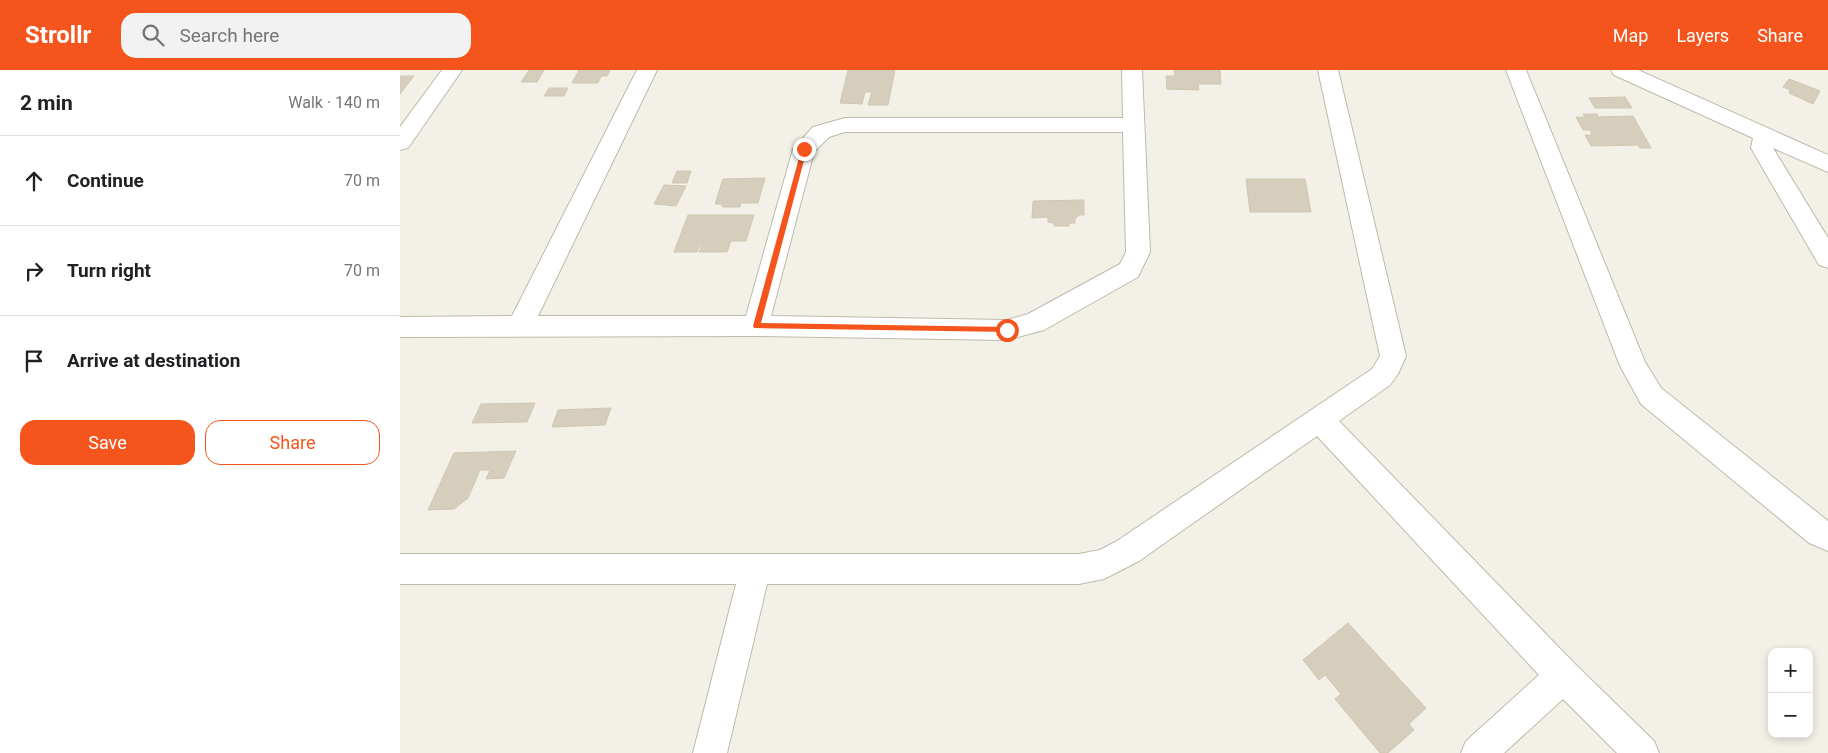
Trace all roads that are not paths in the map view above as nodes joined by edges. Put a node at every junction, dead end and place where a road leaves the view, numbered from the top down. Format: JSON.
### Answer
{"nodes":[{"id":1,"x":452,"y":70,"type":"edge"},
{"id":2,"x":647,"y":70,"type":"edge"},
{"id":3,"x":1132,"y":70,"type":"edge"},
{"id":4,"x":1328,"y":70,"type":"edge"},
{"id":5,"x":1516,"y":70,"type":"edge"},
{"id":6,"x":1620,"y":70,"type":"edge"},
{"id":7,"x":1134,"y":125,"type":"junction"},
{"id":8,"x":1764,"y":134,"type":"junction"},
{"id":9,"x":400,"y":144,"type":"edge"},
{"id":10,"x":1828,"y":164,"type":"edge"},
{"id":11,"x":1828,"y":259,"type":"edge"},
{"id":12,"x":520,"y":326,"type":"junction"},
{"id":13,"x":756,"y":326,"type":"junction"},
{"id":14,"x":400,"y":327,"type":"edge"},
{"id":15,"x":1320,"y":420,"type":"junction"},
{"id":16,"x":1828,"y":537,"type":"edge"},
{"id":17,"x":400,"y":570,"type":"edge"},
{"id":18,"x":755,"y":570,"type":"junction"},
{"id":19,"x":1563,"y":676,"type":"junction"},
{"id":20,"x":710,"y":753,"type":"edge"},
{"id":21,"x":1478,"y":753,"type":"edge"},
{"id":22,"x":1642,"y":753,"type":"edge"}],
"edges":[{"from":1,"to":9,"type":"street"},
{"from":2,"to":12,"type":"street"},
{"from":3,"to":7,"type":"street"},
{"from":4,"to":15,"type":"street"},
{"from":5,"to":16,"type":"street"},
{"from":6,"to":8,"type":"street"},
{"from":7,"to":13,"type":"street"},
{"from":7,"to":13,"type":"street"},
{"from":8,"to":10,"type":"street"},
{"from":8,"to":11,"type":"street"},
{"from":12,"to":13,"type":"street"},
{"from":12,"to":14,"type":"street"},
{"from":15,"to":18,"type":"street"},
{"from":15,"to":19,"type":"street"},
{"from":17,"to":18,"type":"street"},
{"from":18,"to":20,"type":"street"},
{"from":19,"to":21,"type":"street"},
{"from":19,"to":22,"type":"street"}]}
